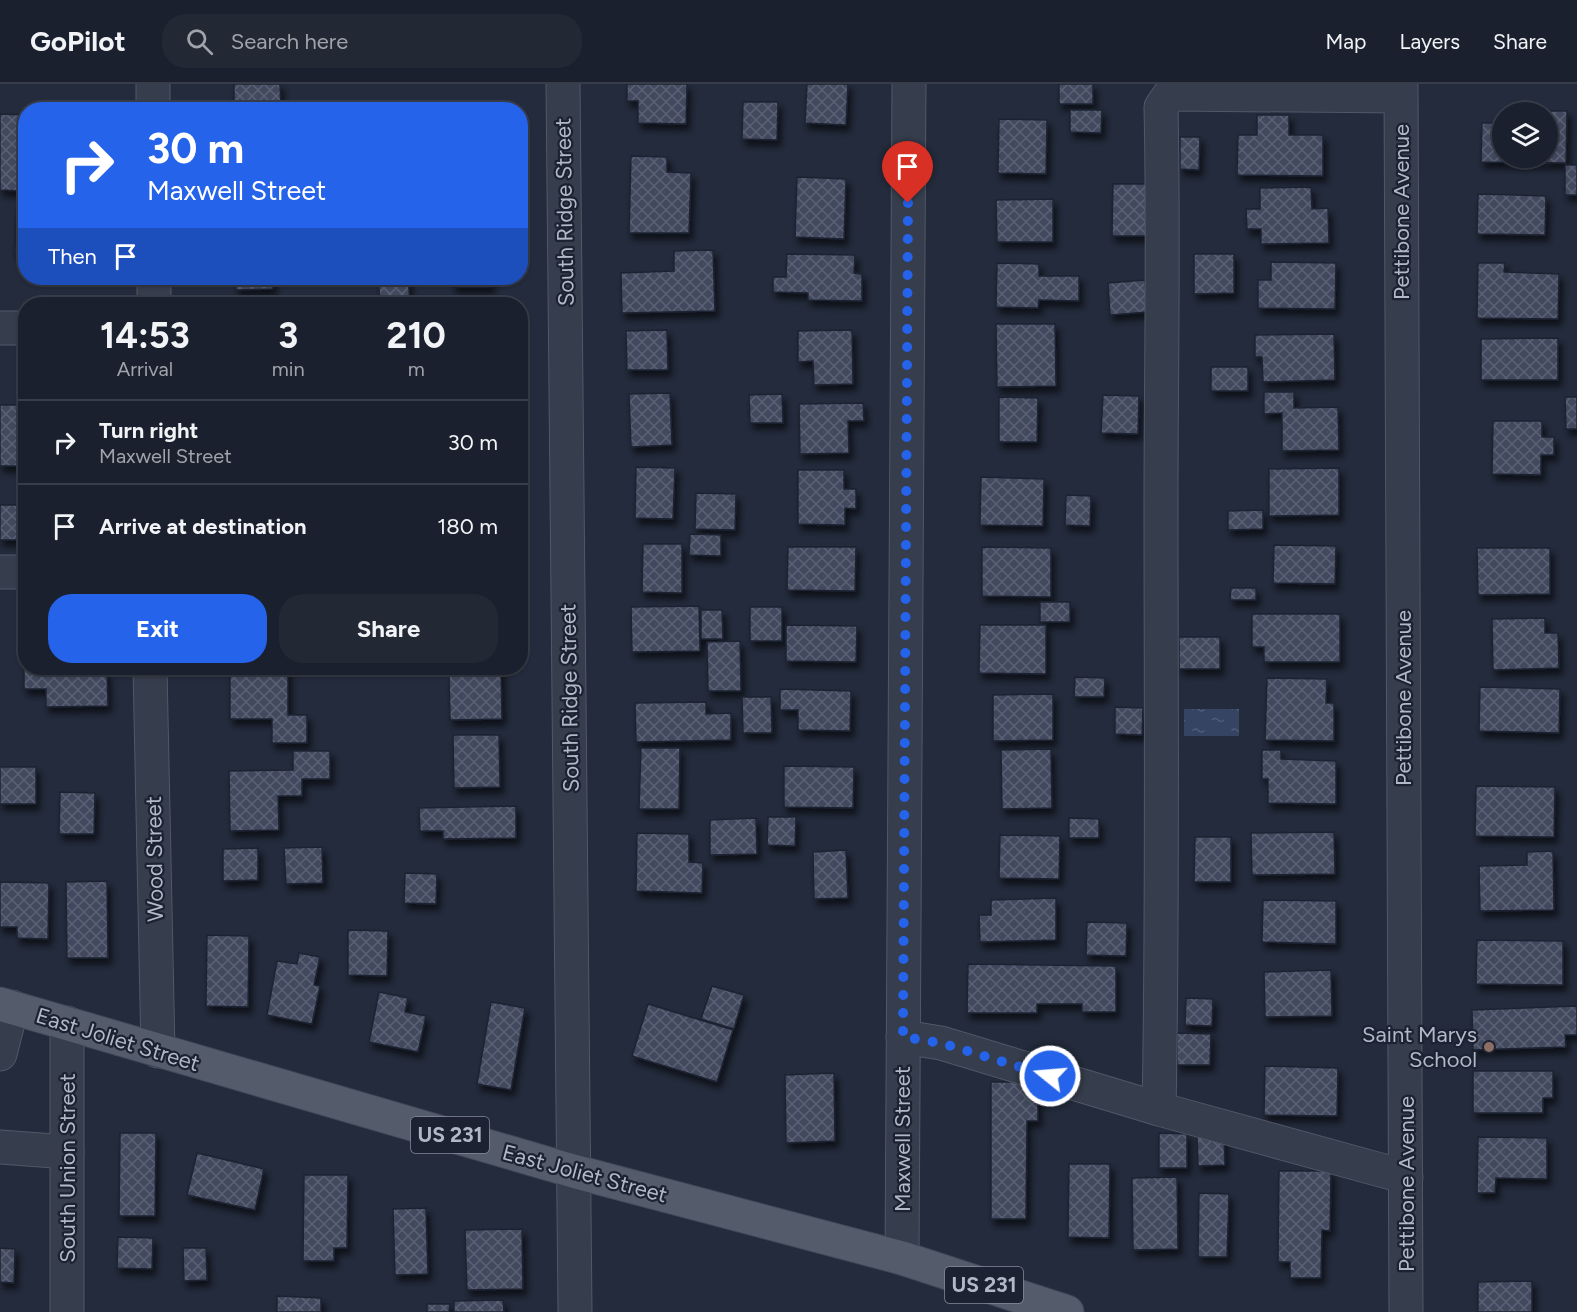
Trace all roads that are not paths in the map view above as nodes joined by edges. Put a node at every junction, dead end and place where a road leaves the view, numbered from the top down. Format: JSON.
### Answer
{"nodes":[{"id":1,"x":153,"y":84,"type":"edge"},
{"id":2,"x":563,"y":84,"type":"edge"},
{"id":3,"x":909,"y":84,"type":"edge"},
{"id":4,"x":1400,"y":90,"type":"edge"},
{"id":5,"x":153,"y":102,"type":"edge"},
{"id":6,"x":0,"y":328,"type":"edge"},
{"id":7,"x":18,"y":328,"type":"edge"},
{"id":8,"x":0,"y":572,"type":"edge"},
{"id":9,"x":18,"y":572,"type":"edge"},
{"id":10,"x":150,"y":675,"type":"edge"},
{"id":11,"x":6,"y":1005,"type":"edge"},
{"id":12,"x":67,"y":1023,"type":"junction"},
{"id":13,"x":903,"y":1037,"type":"junction"},
{"id":14,"x":158,"y":1051,"type":"junction"},
{"id":15,"x":0,"y":1054,"type":"edge"},
{"id":16,"x":1159,"y":1108,"type":"junction"},
{"id":17,"x":0,"y":1147,"type":"edge"},
{"id":18,"x":67,"y":1152,"type":"junction"},
{"id":19,"x":573,"y":1171,"type":"junction"},
{"id":20,"x":1406,"y":1176,"type":"junction"},
{"id":21,"x":902,"y":1258,"type":"junction"},
{"id":22,"x":67,"y":1312,"type":"edge"},
{"id":23,"x":575,"y":1312,"type":"edge"},
{"id":24,"x":1066,"y":1312,"type":"edge"},
{"id":25,"x":1406,"y":1312,"type":"edge"}],
"edges":[{"from":1,"to":5,"type":"street"},
{"from":2,"to":19,"type":"street","name":"South Ridge Street"},
{"from":3,"to":13,"type":"street","name":"Maxwell Street"},
{"from":4,"to":16,"type":"street"},
{"from":4,"to":20,"type":"street","name":"Pettibone Avenue"},
{"from":6,"to":7,"type":"street"},
{"from":8,"to":9,"type":"street"},
{"from":10,"to":14,"type":"street","name":"Wood Street"},
{"from":11,"to":12,"type":"main road","name":"East Joliet Street","number":"US 231"},
{"from":11,"to":15,"type":"street"},
{"from":12,"to":14,"type":"main road","name":"East Joliet Street","number":"US 231"},
{"from":12,"to":18,"type":"street","name":"South Union Street"},
{"from":13,"to":16,"type":"street"},
{"from":13,"to":21,"type":"street","name":"Maxwell Street"},
{"from":14,"to":19,"type":"main road","name":"East Joliet Street","number":"US 231"},
{"from":16,"to":20,"type":"street"},
{"from":17,"to":18,"type":"street"},
{"from":18,"to":22,"type":"street","name":"South Union Street"},
{"from":19,"to":21,"type":"main road","name":"East Joliet Street","number":"US 231"},
{"from":19,"to":23,"type":"street","name":"South Ridge Street"},
{"from":20,"to":25,"type":"street","name":"Pettibone Avenue"},
{"from":21,"to":24,"type":"main road","name":"East Joliet Street","number":"US 231"}]}
